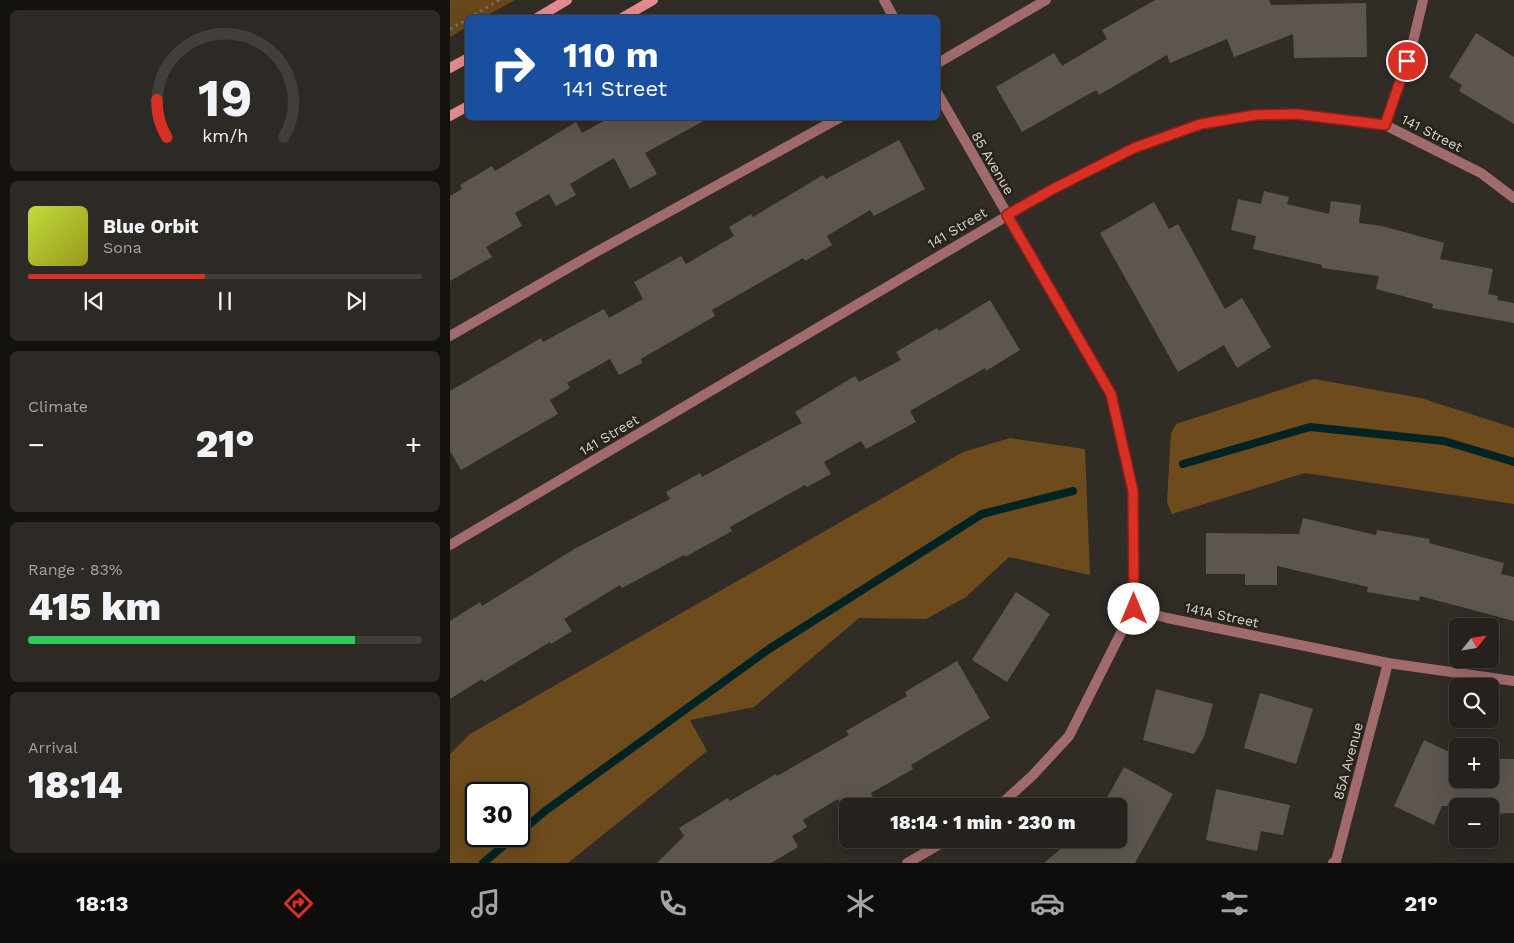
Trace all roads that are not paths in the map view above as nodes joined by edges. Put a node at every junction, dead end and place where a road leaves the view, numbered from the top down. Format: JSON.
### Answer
{"nodes":[{"id":1,"x":567,"y":0,"type":"edge"},
{"id":2,"x":653,"y":0,"type":"edge"},
{"id":3,"x":884,"y":0,"type":"edge"},
{"id":4,"x":1046,"y":0,"type":"edge"},
{"id":5,"x":1423,"y":0,"type":"edge"},
{"id":6,"x":542,"y":15,"type":"edge"},
{"id":7,"x":627,"y":15,"type":"edge"},
{"id":8,"x":892,"y":15,"type":"edge"},
{"id":9,"x":465,"y":60,"type":"edge"},
{"id":10,"x":940,"y":62,"type":"edge"},
{"id":11,"x":450,"y":68,"type":"edge"},
{"id":12,"x":940,"y":98,"type":"edge"},
{"id":13,"x":465,"y":108,"type":"edge"},
{"id":14,"x":450,"y":116,"type":"edge"},
{"id":15,"x":835,"y":120,"type":"edge"},
{"id":16,"x":1385,"y":125,"type":"junction"},
{"id":17,"x":1514,"y":198,"type":"edge"},
{"id":18,"x":1007,"y":215,"type":"junction"},
{"id":19,"x":450,"y":336,"type":"edge"},
{"id":20,"x":450,"y":545,"type":"edge"},
{"id":21,"x":1134,"y":609,"type":"junction"},
{"id":22,"x":1388,"y":663,"type":"junction"},
{"id":23,"x":1514,"y":681,"type":"edge"},
{"id":24,"x":1008,"y":798,"type":"edge"},
{"id":25,"x":933,"y":848,"type":"edge"},
{"id":26,"x":907,"y":863,"type":"edge"},
{"id":27,"x":1333,"y":863,"type":"edge"}],
"edges":[{"from":1,"to":6,"type":"main road"},
{"from":2,"to":7,"type":"main road"},
{"from":3,"to":8,"type":"street"},
{"from":4,"to":10,"type":"street"},
{"from":5,"to":16,"type":"street"},
{"from":9,"to":11,"type":"main road"},
{"from":12,"to":18,"type":"street","name":"85 Avenue"},
{"from":13,"to":14,"type":"main road"},
{"from":15,"to":19,"type":"street"},
{"from":16,"to":17,"type":"street","name":"141 Street"},
{"from":16,"to":18,"type":"street","name":"141 Street"},
{"from":18,"to":20,"type":"street","name":"141 Street"},
{"from":18,"to":21,"type":"street","name":"85 Avenue"},
{"from":21,"to":22,"type":"street","name":"141A Street"},
{"from":21,"to":24,"type":"street"},
{"from":22,"to":23,"type":"street","name":"141A Street"},
{"from":22,"to":27,"type":"street","name":"85A Avenue"},
{"from":25,"to":26,"type":"street"}]}
